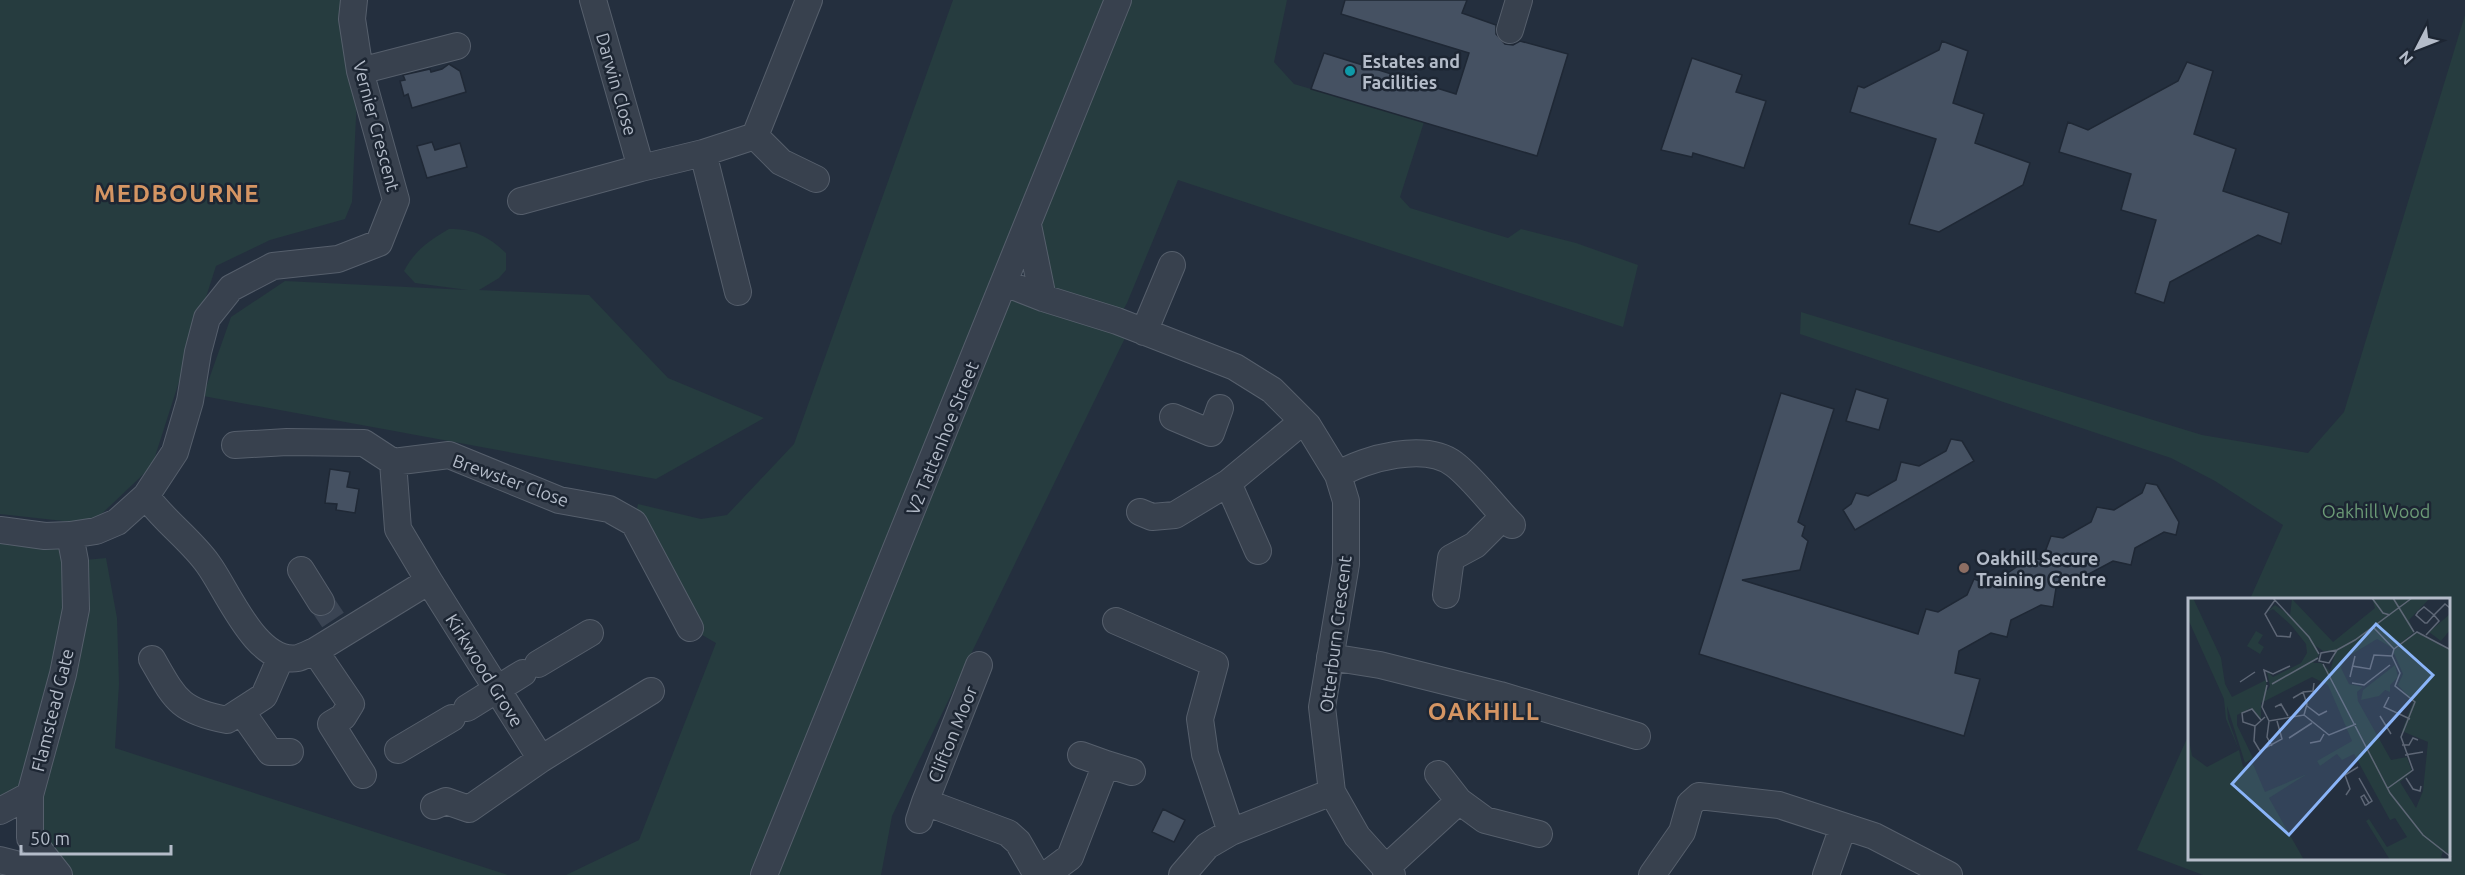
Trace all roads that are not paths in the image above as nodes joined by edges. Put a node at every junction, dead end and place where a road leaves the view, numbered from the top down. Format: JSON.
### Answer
{"nodes":[{"id":1,"x":354,"y":0,"type":"edge"},
{"id":2,"x":593,"y":0,"type":"edge"},
{"id":3,"x":809,"y":0,"type":"edge"},
{"id":4,"x":1118,"y":0,"type":"edge"},
{"id":5,"x":1519,"y":0,"type":"edge"},
{"id":6,"x":1510,"y":30,"type":"dead end"},
{"id":7,"x":458,"y":46,"type":"dead end"},
{"id":8,"x":360,"y":71,"type":"junction"},
{"id":9,"x":755,"y":136,"type":"junction"},
{"id":10,"x":703,"y":153,"type":"junction"},
{"id":11,"x":641,"y":168,"type":"junction"},
{"id":12,"x":816,"y":179,"type":"dead end"},
{"id":13,"x":521,"y":201,"type":"dead end"},
{"id":14,"x":1028,"y":225,"type":"junction"},
{"id":15,"x":1172,"y":265,"type":"dead end"},
{"id":16,"x":1005,"y":282,"type":"junction"},
{"id":17,"x":738,"y":292,"type":"dead end"},
{"id":18,"x":1043,"y":298,"type":"junction"},
{"id":19,"x":1144,"y":332,"type":"junction"},
{"id":20,"x":1235,"y":368,"type":"junction"},
{"id":21,"x":1173,"y":417,"type":"dead end"},
{"id":22,"x":1303,"y":421,"type":"junction"},
{"id":23,"x":235,"y":445,"type":"dead end"},
{"id":24,"x":393,"y":462,"type":"junction"},
{"id":25,"x":1338,"y":476,"type":"junction"},
{"id":26,"x":1228,"y":483,"type":"junction"},
{"id":27,"x":146,"y":496,"type":"junction"},
{"id":28,"x":1140,"y":513,"type":"dead end"},
{"id":29,"x":0,"y":530,"type":"edge"},
{"id":30,"x":70,"y":535,"type":"junction"},
{"id":31,"x":1258,"y":551,"type":"dead end"},
{"id":32,"x":301,"y":570,"type":"dead end"},
{"id":33,"x":429,"y":581,"type":"junction"},
{"id":34,"x":1446,"y":595,"type":"dead end"},
{"id":35,"x":332,"y":619,"type":"junction"},
{"id":36,"x":1116,"y":621,"type":"dead end"},
{"id":37,"x":690,"y":628,"type":"dead end"},
{"id":38,"x":590,"y":633,"type":"dead end"},
{"id":39,"x":315,"y":651,"type":"junction"},
{"id":40,"x":281,"y":657,"type":"junction"},
{"id":41,"x":1329,"y":657,"type":"junction"},
{"id":42,"x":152,"y":659,"type":"dead end"},
{"id":43,"x":979,"y":665,"type":"dead end"},
{"id":44,"x":498,"y":690,"type":"junction"},
{"id":45,"x":651,"y":691,"type":"dead end"},
{"id":46,"x":240,"y":711,"type":"junction"},
{"id":47,"x":1637,"y":736,"type":"dead end"},
{"id":48,"x":398,"y":750,"type":"dead end"},
{"id":49,"x":290,"y":752,"type":"dead end"},
{"id":50,"x":1081,"y":755,"type":"dead end"},
{"id":51,"x":542,"y":759,"type":"junction"},
{"id":52,"x":1106,"y":764,"type":"junction"},
{"id":53,"x":1132,"y":772,"type":"dead end"},
{"id":54,"x":1438,"y":774,"type":"dead end"},
{"id":55,"x":363,"y":775,"type":"dead end"},
{"id":56,"x":1332,"y":792,"type":"junction"},
{"id":57,"x":30,"y":795,"type":"junction"},
{"id":58,"x":1459,"y":801,"type":"junction"},
{"id":59,"x":434,"y":806,"type":"dead end"},
{"id":60,"x":0,"y":811,"type":"edge"},
{"id":61,"x":1843,"y":827,"type":"junction"},
{"id":62,"x":1231,"y":832,"type":"junction"},
{"id":63,"x":1539,"y":834,"type":"dead end"},
{"id":64,"x":0,"y":860,"type":"edge"},
{"id":65,"x":1388,"y":872,"type":"edge"},
{"id":66,"x":59,"y":875,"type":"edge"},
{"id":67,"x":764,"y":875,"type":"edge"},
{"id":68,"x":1037,"y":875,"type":"edge"},
{"id":69,"x":1046,"y":875,"type":"edge"},
{"id":70,"x":1182,"y":875,"type":"edge"},
{"id":71,"x":1652,"y":875,"type":"edge"},
{"id":72,"x":1826,"y":875,"type":"edge"},
{"id":73,"x":1949,"y":875,"type":"edge"}],
"edges":[{"from":1,"to":8,"type":"street","name":"Vernier Crescent"},
{"from":2,"to":11,"type":"street","name":"Darwin Close"},
{"from":3,"to":9,"type":"street"},
{"from":4,"to":14,"type":"street","name":"V2 Tattenhoe Street"},
{"from":5,"to":6,"type":"street"},
{"from":7,"to":8,"type":"street"},
{"from":8,"to":27,"type":"street","name":"Vernier Crescent"},
{"from":9,"to":10,"type":"street"},
{"from":9,"to":12,"type":"street"},
{"from":10,"to":11,"type":"street"},
{"from":10,"to":17,"type":"street"},
{"from":11,"to":13,"type":"street"},
{"from":14,"to":16,"type":"street","name":"V2 Tattenhoe Street"},
{"from":14,"to":18,"type":"street"},
{"from":15,"to":19,"type":"street"},
{"from":16,"to":18,"type":"street","name":"Otterburn Crescent"},
{"from":16,"to":67,"type":"street","name":"V2 Tattenhoe Street"},
{"from":18,"to":19,"type":"street","name":"Otterburn Crescent"},
{"from":19,"to":20,"type":"street","name":"Otterburn Crescent"},
{"from":20,"to":21,"type":"street"},
{"from":20,"to":22,"type":"street","name":"Otterburn Crescent"},
{"from":22,"to":25,"type":"street","name":"Otterburn Crescent"},
{"from":22,"to":26,"type":"street"},
{"from":23,"to":24,"type":"street"},
{"from":24,"to":33,"type":"street","name":"Kirkwood Grove"},
{"from":24,"to":37,"type":"street","name":"Brewster Close"},
{"from":25,"to":34,"type":"street"},
{"from":25,"to":41,"type":"street","name":"Otterburn Crescent"},
{"from":26,"to":28,"type":"street"},
{"from":26,"to":31,"type":"street"},
{"from":27,"to":30,"type":"street","name":"Vernier Crescent"},
{"from":27,"to":40,"type":"street"},
{"from":29,"to":30,"type":"street","name":"Vernier Crescent"},
{"from":30,"to":57,"type":"street","name":"Flamstead Gate"},
{"from":32,"to":35,"type":"street"},
{"from":33,"to":35,"type":"street"},
{"from":33,"to":44,"type":"street","name":"Kirkwood Grove"},
{"from":35,"to":39,"type":"street"},
{"from":36,"to":62,"type":"street"},
{"from":38,"to":44,"type":"street"},
{"from":39,"to":40,"type":"street"},
{"from":39,"to":55,"type":"street"},
{"from":40,"to":46,"type":"street"},
{"from":41,"to":47,"type":"street"},
{"from":41,"to":56,"type":"street","name":"Otterburn Crescent"},
{"from":42,"to":46,"type":"street"},
{"from":43,"to":68,"type":"street","name":"Clifton Moor"},
{"from":44,"to":48,"type":"street"},
{"from":44,"to":51,"type":"street","name":"Kirkwood Grove"},
{"from":45,"to":51,"type":"street"},
{"from":46,"to":49,"type":"street"},
{"from":50,"to":52,"type":"street"},
{"from":51,"to":59,"type":"street"},
{"from":52,"to":53,"type":"street"},
{"from":52,"to":69,"type":"street"},
{"from":54,"to":58,"type":"street"},
{"from":56,"to":62,"type":"street"},
{"from":56,"to":65,"type":"street","name":"Otterburn Crescent"},
{"from":57,"to":60,"type":"street"},
{"from":57,"to":66,"type":"street","name":"Flamstead Gate"},
{"from":58,"to":63,"type":"street"},
{"from":58,"to":65,"type":"street"},
{"from":61,"to":71,"type":"street"},
{"from":61,"to":72,"type":"street"},
{"from":61,"to":73,"type":"street"},
{"from":62,"to":70,"type":"street"},
{"from":64,"to":66,"type":"street"}]}
